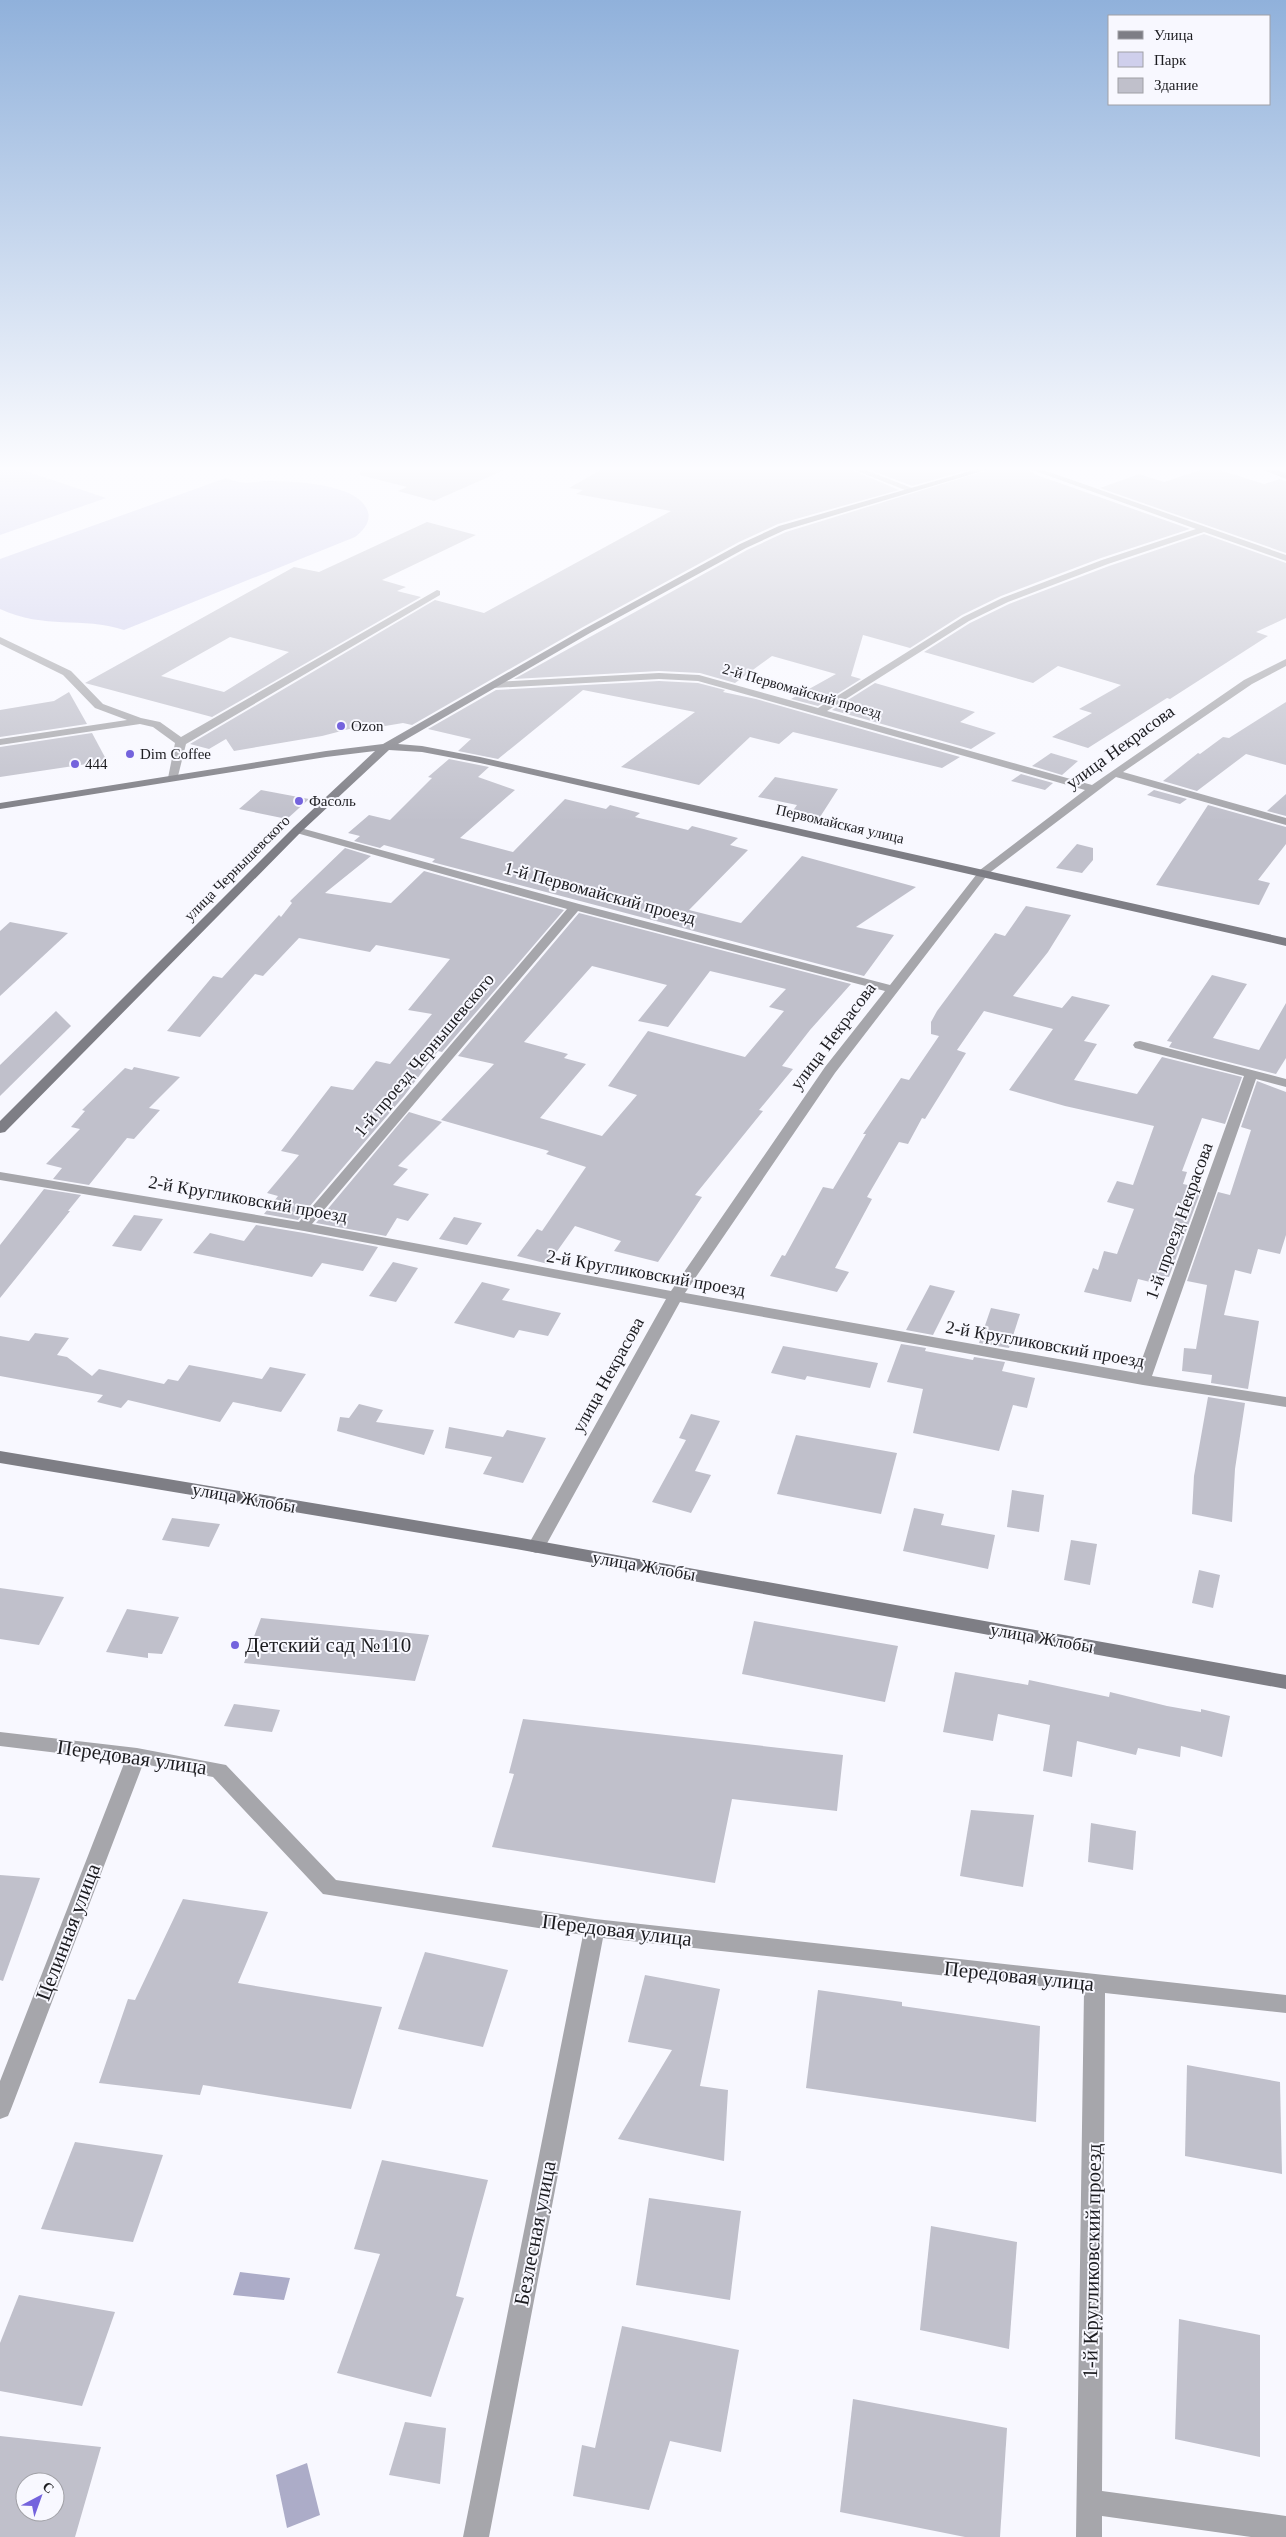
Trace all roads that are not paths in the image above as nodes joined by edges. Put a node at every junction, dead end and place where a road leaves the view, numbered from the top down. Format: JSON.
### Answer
{"nodes":[{"id":1,"x":671,"y":585,"type":"edge"},
{"id":2,"x":1043,"y":585,"type":"edge"},
{"id":3,"x":437,"y":594,"type":"dead end"},
{"id":4,"x":0,"y":640,"type":"edge"},
{"id":5,"x":1286,"y":662,"type":"edge"},
{"id":6,"x":493,"y":685,"type":"junction"},
{"id":7,"x":820,"y":711,"type":"junction"},
{"id":8,"x":140,"y":720,"type":"junction"},
{"id":9,"x":0,"y":742,"type":"edge"},
{"id":10,"x":181,"y":742,"type":"junction"},
{"id":11,"x":386,"y":747,"type":"junction"},
{"id":12,"x":1114,"y":773,"type":"junction"},
{"id":13,"x":173,"y":778,"type":"junction"},
{"id":14,"x":1095,"y":789,"type":"junction"},
{"id":15,"x":0,"y":806,"type":"edge"},
{"id":16,"x":1286,"y":822,"type":"edge"},
{"id":17,"x":297,"y":830,"type":"junction"},
{"id":18,"x":984,"y":872,"type":"junction"},
{"id":19,"x":574,"y":907,"type":"junction"},
{"id":20,"x":1286,"y":942,"type":"edge"},
{"id":21,"x":894,"y":990,"type":"junction"},
{"id":22,"x":1140,"y":1045,"type":"dead end"},
{"id":23,"x":1251,"y":1074,"type":"junction"},
{"id":24,"x":1286,"y":1083,"type":"edge"},
{"id":25,"x":0,"y":1129,"type":"edge"},
{"id":26,"x":0,"y":1176,"type":"edge"},
{"id":27,"x":302,"y":1227,"type":"junction"},
{"id":28,"x":674,"y":1298,"type":"junction"},
{"id":29,"x":1143,"y":1380,"type":"junction"},
{"id":30,"x":1286,"y":1402,"type":"edge"},
{"id":31,"x":0,"y":1457,"type":"edge"},
{"id":32,"x":536,"y":1547,"type":"junction"},
{"id":33,"x":1286,"y":1682,"type":"edge"},
{"id":34,"x":0,"y":1740,"type":"edge"},
{"id":35,"x":137,"y":1755,"type":"junction"},
{"id":36,"x":595,"y":1928,"type":"junction"},
{"id":37,"x":1095,"y":1984,"type":"junction"},
{"id":38,"x":1286,"y":2004,"type":"edge"},
{"id":39,"x":0,"y":2109,"type":"edge"},
{"id":40,"x":1089,"y":2502,"type":"junction"},
{"id":41,"x":1286,"y":2529,"type":"edge"},
{"id":42,"x":476,"y":2537,"type":"edge"},
{"id":43,"x":1089,"y":2537,"type":"edge"}],
"edges":[{"from":1,"to":6,"type":"street","name":"улица Чернышевского"},
{"from":2,"to":7,"type":"street"},
{"from":3,"to":10,"type":"street"},
{"from":4,"to":8,"type":"street"},
{"from":5,"to":12,"type":"street","name":"улица Некрасова"},
{"from":6,"to":7,"type":"street","name":"2-й Первомайский проезд"},
{"from":6,"to":11,"type":"street","name":"улица Чернышевского"},
{"from":7,"to":14,"type":"street","name":"2-й Первомайский проезд"},
{"from":8,"to":9,"type":"street"},
{"from":8,"to":10,"type":"street"},
{"from":10,"to":13,"type":"street"},
{"from":11,"to":13,"type":"street"},
{"from":11,"to":17,"type":"street","name":"улица Чернышевского"},
{"from":11,"to":18,"type":"street","name":"Первомайская улица"},
{"from":12,"to":14,"type":"street","name":"улица Некрасова"},
{"from":12,"to":16,"type":"street"},
{"from":13,"to":15,"type":"street"},
{"from":14,"to":18,"type":"street","name":"улица Некрасова"},
{"from":17,"to":19,"type":"street","name":"1-й Первомайский проезд"},
{"from":17,"to":25,"type":"street","name":"улица Чернышевского"},
{"from":18,"to":20,"type":"street","name":"Первомайская улица"},
{"from":18,"to":21,"type":"street","name":"улица Некрасова"},
{"from":19,"to":21,"type":"street","name":"1-й Первомайский проезд"},
{"from":19,"to":27,"type":"street","name":"1-й проезд Чернышевского"},
{"from":21,"to":28,"type":"street","name":"улица Некрасова"},
{"from":22,"to":23,"type":"street"},
{"from":23,"to":24,"type":"street"},
{"from":23,"to":29,"type":"street","name":"1-й проезд Некрасова"},
{"from":26,"to":27,"type":"street","name":"2-й Кругликовский проезд"},
{"from":27,"to":28,"type":"street","name":"2-й Кругликовский проезд"},
{"from":28,"to":29,"type":"street","name":"2-й Кругликовский проезд"},
{"from":28,"to":32,"type":"street","name":"улица Некрасова"},
{"from":29,"to":30,"type":"street","name":"2-й Кругликовский проезд"},
{"from":31,"to":32,"type":"street","name":"улица Жлобы"},
{"from":32,"to":33,"type":"street","name":"улица Жлобы"},
{"from":34,"to":35,"type":"street","name":"Передовая улица"},
{"from":35,"to":36,"type":"street","name":"Передовая улица"},
{"from":35,"to":39,"type":"street","name":"Целинная улица"},
{"from":36,"to":37,"type":"street","name":"Передовая улица"},
{"from":36,"to":42,"type":"street","name":"Безлесная улица"},
{"from":37,"to":38,"type":"street","name":"Передовая улица"},
{"from":37,"to":40,"type":"street","name":"1-й Кругликовский проезд"},
{"from":40,"to":41,"type":"street"},
{"from":40,"to":43,"type":"street","name":"1-й Кругликовский проезд"}]}
